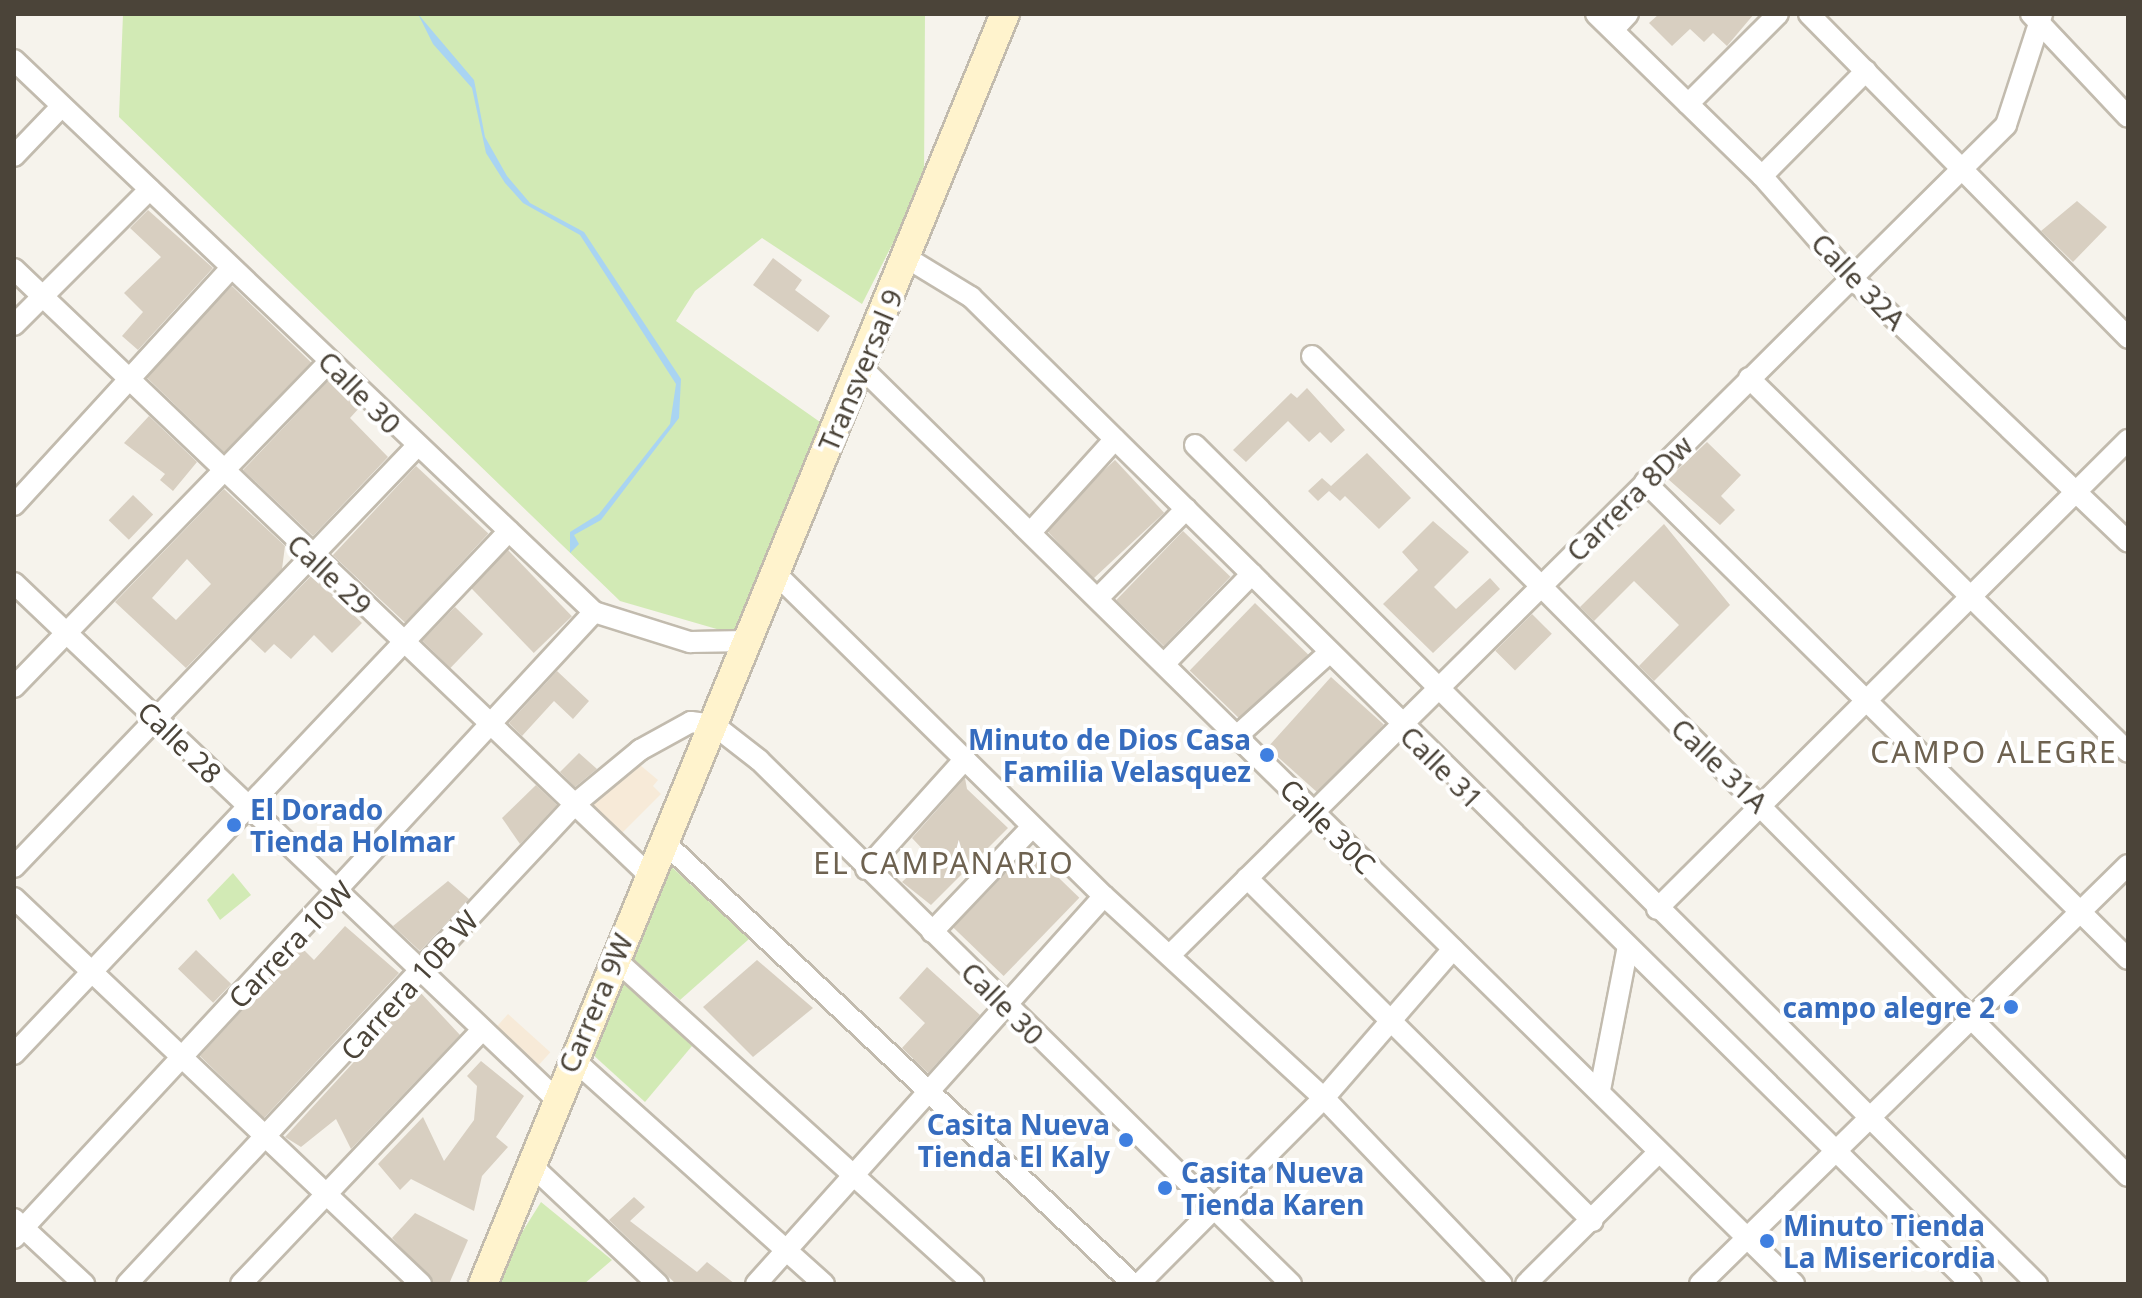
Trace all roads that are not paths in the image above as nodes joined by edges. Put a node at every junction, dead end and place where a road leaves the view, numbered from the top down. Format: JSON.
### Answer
{"nodes":[{"id":1,"x":1005,"y":14,"type":"edge"},
{"id":2,"x":1596,"y":14,"type":"edge"},
{"id":3,"x":1628,"y":14,"type":"edge"},
{"id":4,"x":1778,"y":14,"type":"edge"},
{"id":5,"x":1809,"y":14,"type":"edge"},
{"id":6,"x":2037,"y":17,"type":"edge"},
{"id":7,"x":1613,"y":30,"type":"junction"},
{"id":8,"x":14,"y":60,"type":"edge"},
{"id":9,"x":1866,"y":71,"type":"junction"},
{"id":10,"x":1688,"y":104,"type":"junction"},
{"id":11,"x":62,"y":106,"type":"junction"},
{"id":12,"x":2128,"y":117,"type":"edge"},
{"id":13,"x":14,"y":156,"type":"edge"},
{"id":14,"x":1959,"y":173,"type":"junction"},
{"id":15,"x":1762,"y":176,"type":"junction"},
{"id":16,"x":150,"y":189,"type":"junction"},
{"id":17,"x":907,"y":258,"type":"junction"},
{"id":18,"x":231,"y":268,"type":"junction"},
{"id":19,"x":14,"y":269,"type":"edge"},
{"id":20,"x":1851,"y":277,"type":"junction"},
{"id":21,"x":42,"y":294,"type":"junction"},
{"id":22,"x":14,"y":325,"type":"edge"},
{"id":23,"x":2128,"y":338,"type":"edge"},
{"id":24,"x":1312,"y":356,"type":"dead end"},
{"id":25,"x":330,"y":361,"type":"junction"},
{"id":26,"x":862,"y":368,"type":"junction"},
{"id":27,"x":1749,"y":378,"type":"junction"},
{"id":28,"x":131,"y":382,"type":"junction"},
{"id":29,"x":1115,"y":439,"type":"junction"},
{"id":30,"x":2128,"y":440,"type":"edge"},
{"id":31,"x":1195,"y":445,"type":"dead end"},
{"id":32,"x":416,"y":447,"type":"junction"},
{"id":33,"x":218,"y":469,"type":"junction"},
{"id":34,"x":1645,"y":482,"type":"junction"},
{"id":35,"x":2076,"y":491,"type":"junction"},
{"id":36,"x":14,"y":505,"type":"edge"},
{"id":37,"x":1186,"y":509,"type":"junction"},
{"id":38,"x":509,"y":531,"type":"junction"},
{"id":39,"x":1031,"y":532,"type":"junction"},
{"id":40,"x":2128,"y":542,"type":"edge"},
{"id":41,"x":309,"y":554,"type":"junction"},
{"id":42,"x":774,"y":572,"type":"junction"},
{"id":43,"x":1252,"y":574,"type":"junction"},
{"id":44,"x":14,"y":583,"type":"edge"},
{"id":45,"x":1537,"y":589,"type":"junction"},
{"id":46,"x":1099,"y":597,"type":"junction"},
{"id":47,"x":1971,"y":597,"type":"junction"},
{"id":48,"x":594,"y":612,"type":"junction"},
{"id":49,"x":66,"y":634,"type":"junction"},
{"id":50,"x":403,"y":641,"type":"junction"},
{"id":51,"x":747,"y":641,"type":"junction"},
{"id":52,"x":1330,"y":652,"type":"junction"},
{"id":53,"x":1166,"y":662,"type":"junction"},
{"id":54,"x":14,"y":687,"type":"edge"},
{"id":55,"x":1439,"y":687,"type":"junction"},
{"id":56,"x":1866,"y":701,"type":"junction"},
{"id":57,"x":155,"y":718,"type":"junction"},
{"id":58,"x":489,"y":720,"type":"junction"},
{"id":59,"x":714,"y":725,"type":"junction"},
{"id":60,"x":1400,"y":726,"type":"junction"},
{"id":61,"x":1238,"y":735,"type":"junction"},
{"id":62,"x":2128,"y":752,"type":"edge"},
{"id":63,"x":965,"y":759,"type":"junction"},
{"id":64,"x":576,"y":803,"type":"junction"},
{"id":65,"x":1762,"y":805,"type":"junction"},
{"id":66,"x":251,"y":810,"type":"junction"},
{"id":67,"x":1313,"y":813,"type":"junction"},
{"id":68,"x":1032,"y":827,"type":"junction"},
{"id":69,"x":662,"y":840,"type":"junction"},
{"id":70,"x":2128,"y":865,"type":"edge"},
{"id":71,"x":14,"y":867,"type":"edge"},
{"id":72,"x":866,"y":869,"type":"junction"},
{"id":73,"x":649,"y":875,"type":"junction"},
{"id":74,"x":1247,"y":878,"type":"junction"},
{"id":75,"x":340,"y":892,"type":"junction"},
{"id":76,"x":1104,"y":896,"type":"junction"},
{"id":77,"x":14,"y":898,"type":"edge"},
{"id":78,"x":1657,"y":909,"type":"junction"},
{"id":79,"x":2080,"y":912,"type":"junction"},
{"id":80,"x":932,"y":932,"type":"junction"},
{"id":81,"x":1453,"y":949,"type":"junction"},
{"id":82,"x":1627,"y":951,"type":"junction"},
{"id":83,"x":1170,"y":955,"type":"junction"},
{"id":84,"x":615,"y":959,"type":"junction"},
{"id":85,"x":2128,"y":959,"type":"edge"},
{"id":86,"x":422,"y":971,"type":"junction"},
{"id":87,"x":93,"y":978,"type":"junction"},
{"id":88,"x":1004,"y":1004,"type":"junction"},
{"id":89,"x":1974,"y":1018,"type":"junction"},
{"id":90,"x":1397,"y":1020,"type":"junction"},
{"id":91,"x":481,"y":1031,"type":"junction"},
{"id":92,"x":14,"y":1054,"type":"edge"},
{"id":93,"x":184,"y":1055,"type":"junction"},
{"id":94,"x":573,"y":1059,"type":"junction"},
{"id":95,"x":1600,"y":1090,"type":"junction"},
{"id":96,"x":930,"y":1096,"type":"junction"},
{"id":97,"x":555,"y":1098,"type":"junction"},
{"id":98,"x":1324,"y":1098,"type":"junction"},
{"id":99,"x":1870,"y":1122,"type":"junction"},
{"id":100,"x":269,"y":1139,"type":"junction"},
{"id":101,"x":1657,"y":1154,"type":"junction"},
{"id":102,"x":1834,"y":1157,"type":"junction"},
{"id":103,"x":529,"y":1163,"type":"junction"},
{"id":104,"x":856,"y":1174,"type":"junction"},
{"id":105,"x":2128,"y":1176,"type":"edge"},
{"id":106,"x":327,"y":1193,"type":"junction"},
{"id":107,"x":1211,"y":1209,"type":"junction"},
{"id":108,"x":1593,"y":1221,"type":"junction"},
{"id":109,"x":17,"y":1228,"type":"edge"},
{"id":110,"x":1746,"y":1235,"type":"junction"},
{"id":111,"x":788,"y":1249,"type":"junction"},
{"id":112,"x":414,"y":1282,"type":"edge"},
{"id":113,"x":84,"y":1284,"type":"edge"},
{"id":114,"x":127,"y":1284,"type":"edge"},
{"id":115,"x":241,"y":1284,"type":"edge"},
{"id":116,"x":483,"y":1284,"type":"edge"},
{"id":117,"x":658,"y":1284,"type":"edge"},
{"id":118,"x":756,"y":1284,"type":"edge"},
{"id":119,"x":824,"y":1284,"type":"edge"},
{"id":120,"x":973,"y":1284,"type":"edge"},
{"id":121,"x":1136,"y":1284,"type":"edge"},
{"id":122,"x":1291,"y":1284,"type":"edge"},
{"id":123,"x":1502,"y":1284,"type":"edge"},
{"id":124,"x":1526,"y":1284,"type":"edge"},
{"id":125,"x":1700,"y":1284,"type":"edge"},
{"id":126,"x":1794,"y":1284,"type":"edge"},
{"id":127,"x":1971,"y":1284,"type":"edge"},
{"id":128,"x":2037,"y":1284,"type":"edge"}],
"edges":[{"from":1,"to":17,"type":"main road","name":"Transversal 9"},
{"from":2,"to":7,"type":"street","name":"Calle 32A"},
{"from":3,"to":7,"type":"street"},
{"from":4,"to":10,"type":"street"},
{"from":5,"to":9,"type":"street"},
{"from":6,"to":12,"type":"street"},
{"from":6,"to":14,"type":"street","name":"Carrera 8Dw"},
{"from":7,"to":10,"type":"street","name":"Calle 32A"},
{"from":8,"to":11,"type":"street","name":"Calle 30"},
{"from":9,"to":14,"type":"street"},
{"from":9,"to":15,"type":"street"},
{"from":10,"to":15,"type":"street","name":"Calle 32A"},
{"from":11,"to":13,"type":"street"},
{"from":11,"to":16,"type":"street","name":"Calle 30"},
{"from":14,"to":20,"type":"street","name":"Carrera 8Dw"},
{"from":14,"to":23,"type":"street"},
{"from":15,"to":20,"type":"street","name":"Calle 32A"},
{"from":16,"to":18,"type":"street","name":"Calle 30"},
{"from":16,"to":21,"type":"street"},
{"from":17,"to":26,"type":"main road","name":"Transversal 9"},
{"from":17,"to":29,"type":"street","name":"Calle 31"},
{"from":18,"to":25,"type":"street","name":"Calle 30"},
{"from":18,"to":28,"type":"street"},
{"from":19,"to":21,"type":"street","name":"Calle 29"},
{"from":20,"to":27,"type":"street","name":"Carrera 8Dw"},
{"from":20,"to":35,"type":"street","name":"Calle 32A"},
{"from":21,"to":22,"type":"street"},
{"from":21,"to":28,"type":"street","name":"Calle 29"},
{"from":24,"to":45,"type":"street","name":"Calle 31A"},
{"from":25,"to":32,"type":"street","name":"Calle 30"},
{"from":25,"to":33,"type":"street"},
{"from":26,"to":39,"type":"street","name":"Calle 30C"},
{"from":26,"to":42,"type":"main road","name":"Transversal 9"},
{"from":27,"to":34,"type":"street","name":"Carrera 8Dw"},
{"from":27,"to":47,"type":"street"},
{"from":28,"to":33,"type":"street","name":"Calle 29"},
{"from":28,"to":36,"type":"street"},
{"from":29,"to":37,"type":"street","name":"Calle 31"},
{"from":29,"to":39,"type":"street"},
{"from":30,"to":35,"type":"street"},
{"from":31,"to":55,"type":"street","name":"Calle 31"},
{"from":32,"to":38,"type":"street","name":"Calle 30"},
{"from":32,"to":41,"type":"street"},
{"from":33,"to":41,"type":"street","name":"Calle 29"},
{"from":33,"to":49,"type":"street"},
{"from":34,"to":45,"type":"street","name":"Carrera 8Dw"},
{"from":34,"to":56,"type":"street"},
{"from":35,"to":40,"type":"street","name":"Calle 32A"},
{"from":35,"to":47,"type":"street"},
{"from":37,"to":43,"type":"street","name":"Calle 31"},
{"from":37,"to":46,"type":"street"},
{"from":38,"to":48,"type":"street","name":"Calle 30"},
{"from":38,"to":50,"type":"street"},
{"from":39,"to":46,"type":"street","name":"Calle 30C"},
{"from":41,"to":50,"type":"street","name":"Calle 29"},
{"from":41,"to":57,"type":"street"},
{"from":42,"to":51,"type":"main road","name":"Transversal 9"},
{"from":42,"to":63,"type":"street"},
{"from":43,"to":52,"type":"street","name":"Calle 31"},
{"from":43,"to":53,"type":"street"},
{"from":44,"to":49,"type":"street","name":"Calle 28"},
{"from":45,"to":55,"type":"street","name":"Carrera 8Dw"},
{"from":45,"to":65,"type":"street","name":"Calle 31A"},
{"from":46,"to":53,"type":"street","name":"Calle 30C"},
{"from":47,"to":56,"type":"street"},
{"from":47,"to":62,"type":"street"},
{"from":48,"to":51,"type":"street","name":"Calle 30"},
{"from":48,"to":58,"type":"street","name":"Carrera 10W"},
{"from":49,"to":54,"type":"street"},
{"from":49,"to":57,"type":"street","name":"Calle 28"},
{"from":50,"to":58,"type":"street","name":"Calle 29"},
{"from":50,"to":66,"type":"street"},
{"from":51,"to":59,"type":"main road","name":"Transversal 9"},
{"from":52,"to":60,"type":"street","name":"Calle 31"},
{"from":52,"to":61,"type":"street"},
{"from":53,"to":61,"type":"street","name":"Calle 30C"},
{"from":55,"to":60,"type":"street","name":"Carrera 8Dw"},
{"from":55,"to":78,"type":"street","name":"Calle 31"},
{"from":56,"to":65,"type":"street"},
{"from":56,"to":79,"type":"street"},
{"from":57,"to":66,"type":"street","name":"Calle 28"},
{"from":57,"to":71,"type":"street"},
{"from":58,"to":64,"type":"street","name":"Calle 29"},
{"from":58,"to":75,"type":"street","name":"Carrera 10W"},
{"from":59,"to":64,"type":"street","name":"Carrera 10B W"},
{"from":59,"to":69,"type":"main road","name":"Carrera 9W"},
{"from":59,"to":72,"type":"street","name":"Calle 30"},
{"from":60,"to":67,"type":"street","name":"Carrera 8Dw"},
{"from":60,"to":82,"type":"street","name":"Calle 31"},
{"from":61,"to":67,"type":"street","name":"Calle 30C"},
{"from":63,"to":68,"type":"street"},
{"from":63,"to":72,"type":"street"},
{"from":64,"to":73,"type":"street","name":"Calle 29"},
{"from":64,"to":86,"type":"street","name":"Carrera 10B W"},
{"from":65,"to":78,"type":"street"},
{"from":65,"to":89,"type":"street","name":"Calle 31A"},
{"from":66,"to":75,"type":"street","name":"Calle 28"},
{"from":66,"to":87,"type":"street"},
{"from":67,"to":74,"type":"street","name":"Carrera 8Dw"},
{"from":67,"to":81,"type":"street","name":"Calle 30C"},
{"from":68,"to":76,"type":"street"},
{"from":68,"to":80,"type":"street"},
{"from":69,"to":73,"type":"main road","name":"Carrera 9W"},
{"from":69,"to":96,"type":"street"},
{"from":70,"to":79,"type":"street"},
{"from":72,"to":80,"type":"street","name":"Calle 30"},
{"from":73,"to":84,"type":"main road","name":"Carrera 9W"},
{"from":74,"to":83,"type":"street","name":"Carrera 8Dw"},
{"from":74,"to":90,"type":"street"},
{"from":75,"to":86,"type":"street","name":"Calle 28"},
{"from":75,"to":93,"type":"street","name":"Carrera 10W"},
{"from":76,"to":83,"type":"street"},
{"from":76,"to":88,"type":"street"},
{"from":77,"to":87,"type":"street"},
{"from":78,"to":99,"type":"street","name":"Calle 31"},
{"from":79,"to":85,"type":"street"},
{"from":79,"to":89,"type":"street"},
{"from":80,"to":88,"type":"street","name":"Calle 30"},
{"from":81,"to":90,"type":"street"},
{"from":81,"to":95,"type":"street","name":"Calle 30C"},
{"from":82,"to":95,"type":"street"},
{"from":82,"to":102,"type":"street","name":"Calle 31"},
{"from":83,"to":98,"type":"street"},
{"from":84,"to":94,"type":"main road","name":"Carrera 9W"},
{"from":84,"to":104,"type":"street"},
{"from":86,"to":91,"type":"street","name":"Calle 28"},
{"from":86,"to":100,"type":"street","name":"Carrera 10B W"},
{"from":87,"to":92,"type":"street"},
{"from":87,"to":93,"type":"street"},
{"from":88,"to":96,"type":"street"},
{"from":88,"to":107,"type":"street","name":"Calle 30"},
{"from":89,"to":99,"type":"street"},
{"from":89,"to":105,"type":"street","name":"Calle 31A"},
{"from":90,"to":98,"type":"street"},
{"from":90,"to":108,"type":"street"},
{"from":91,"to":97,"type":"street","name":"Calle 28"},
{"from":91,"to":106,"type":"street"},
{"from":93,"to":100,"type":"street"},
{"from":93,"to":109,"type":"street","name":"Carrera 10W"},
{"from":94,"to":97,"type":"main road","name":"Carrera 9W"},
{"from":94,"to":111,"type":"street"},
{"from":95,"to":101,"type":"street","name":"Calle 30C"},
{"from":96,"to":104,"type":"street"},
{"from":96,"to":121,"type":"street"},
{"from":97,"to":103,"type":"main road","name":"Carrera 9W"},
{"from":98,"to":107,"type":"street"},
{"from":98,"to":123,"type":"street"},
{"from":99,"to":102,"type":"street"},
{"from":99,"to":128,"type":"street","name":"Calle 31"},
{"from":100,"to":106,"type":"street"},
{"from":100,"to":114,"type":"street","name":"Carrera 10B W"},
{"from":101,"to":108,"type":"street"},
{"from":101,"to":110,"type":"street","name":"Calle 30C"},
{"from":102,"to":110,"type":"street"},
{"from":102,"to":127,"type":"street","name":"Calle 31"},
{"from":103,"to":116,"type":"main road","name":"Carrera 9W"},
{"from":103,"to":117,"type":"street"},
{"from":104,"to":111,"type":"street"},
{"from":104,"to":120,"type":"street"},
{"from":106,"to":112,"type":"street"},
{"from":106,"to":115,"type":"street"},
{"from":107,"to":121,"type":"street"},
{"from":107,"to":122,"type":"street","name":"Calle 30"},
{"from":108,"to":124,"type":"street"},
{"from":109,"to":113,"type":"street"},
{"from":110,"to":125,"type":"street"},
{"from":110,"to":126,"type":"street","name":"Calle 30C"},
{"from":111,"to":118,"type":"street"},
{"from":111,"to":119,"type":"street"}]}
